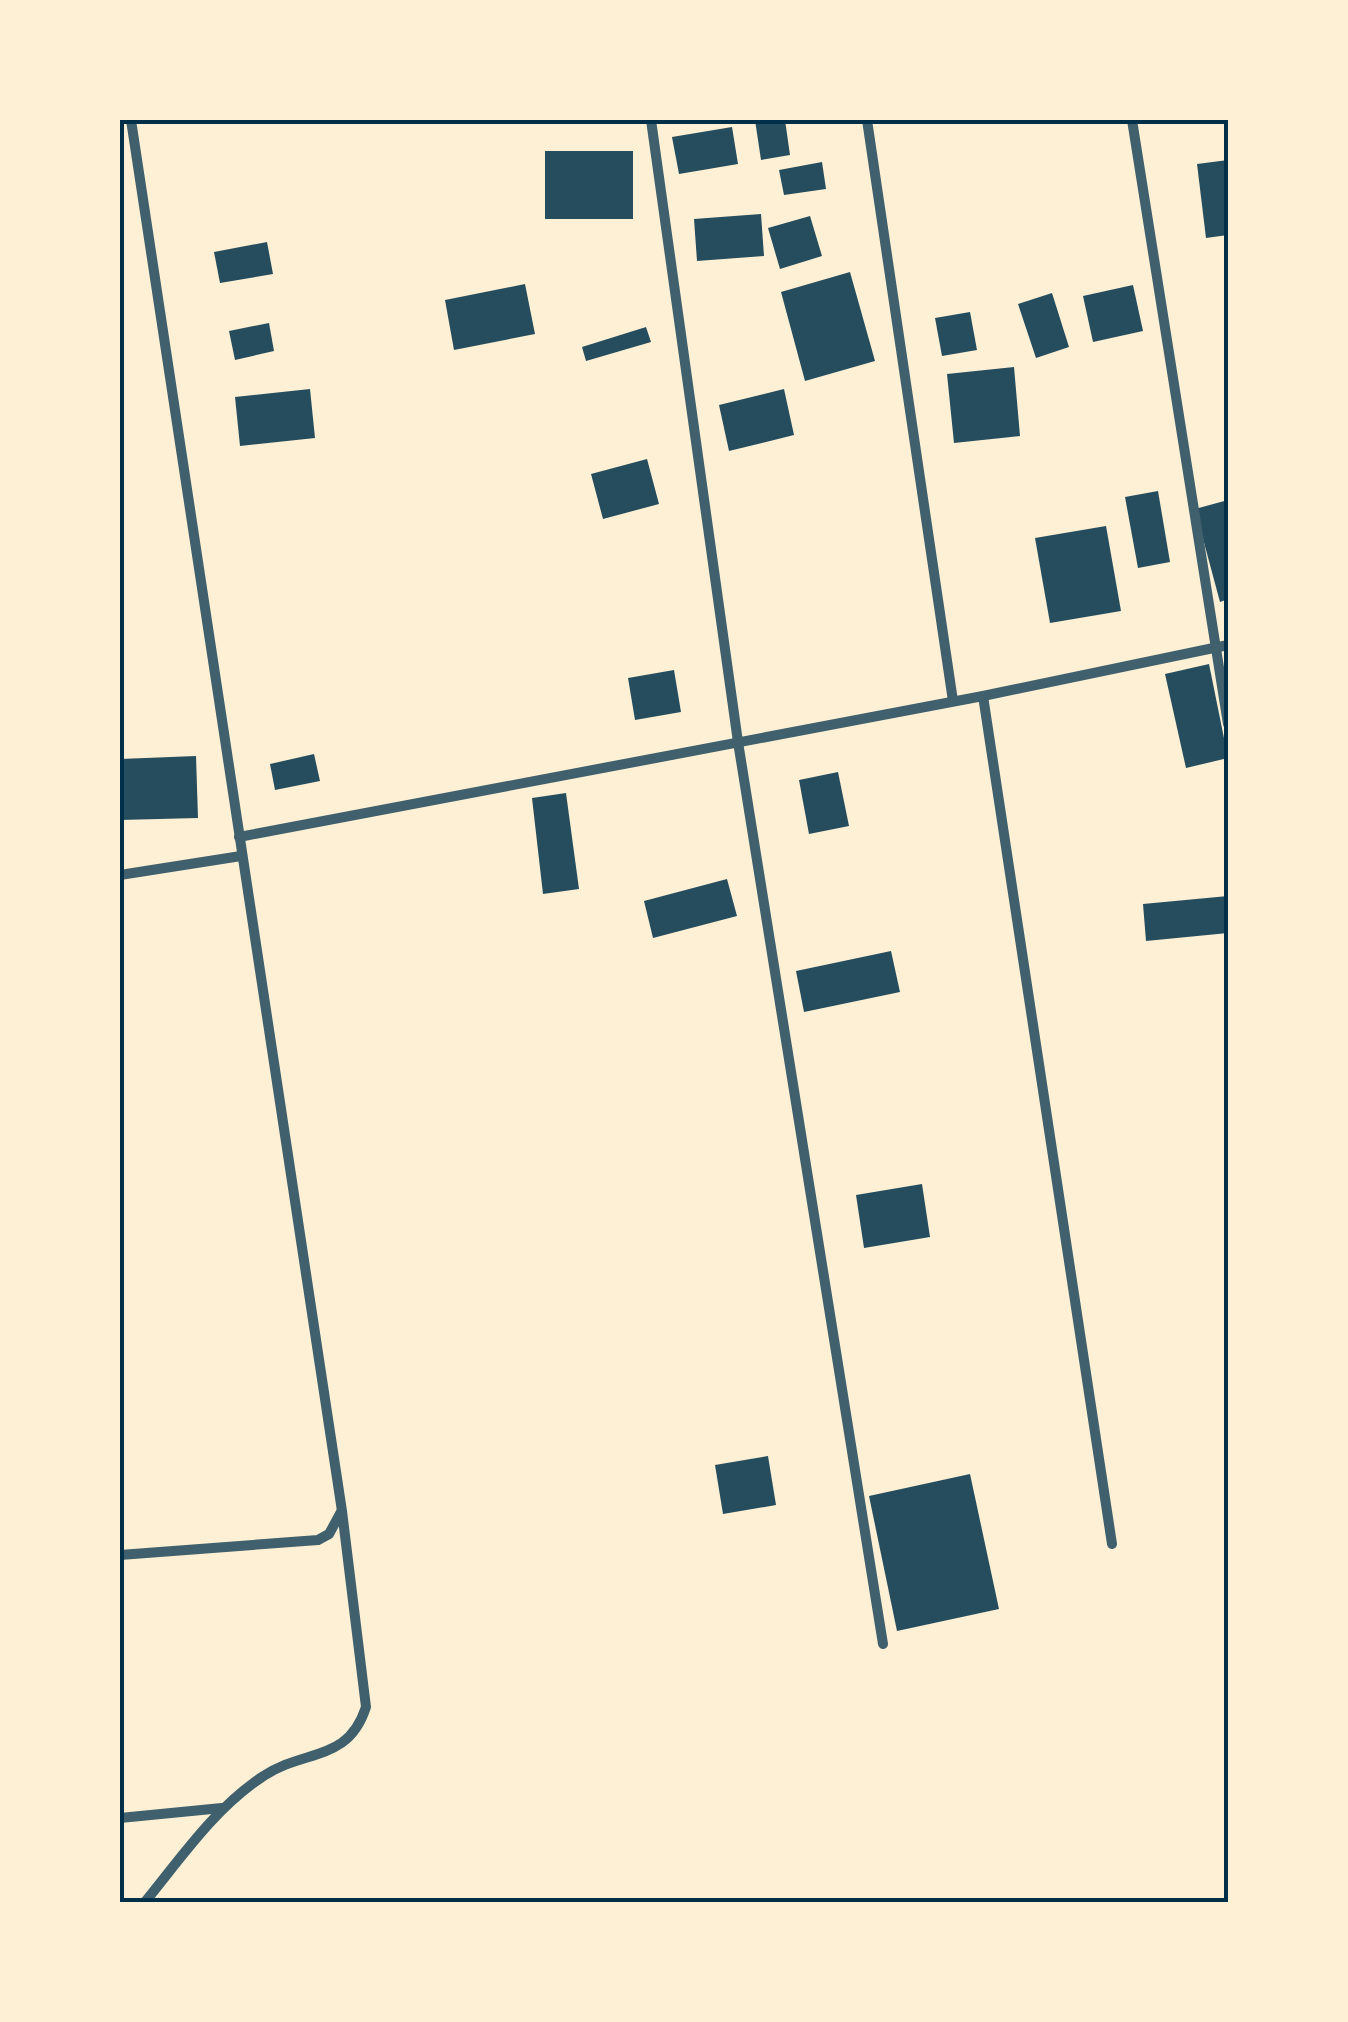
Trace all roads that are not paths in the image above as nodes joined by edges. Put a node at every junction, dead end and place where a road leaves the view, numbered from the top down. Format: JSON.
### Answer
{"nodes":[{"id":1,"x":131,"y":120,"type":"edge"},
{"id":2,"x":651,"y":120,"type":"edge"},
{"id":3,"x":867,"y":120,"type":"edge"},
{"id":4,"x":1132,"y":120,"type":"edge"},
{"id":5,"x":1222,"y":646,"type":"edge"},
{"id":6,"x":983,"y":696,"type":"junction"},
{"id":7,"x":953,"y":701,"type":"junction"},
{"id":8,"x":1228,"y":724,"type":"edge"},
{"id":9,"x":738,"y":742,"type":"junction"},
{"id":10,"x":238,"y":837,"type":"junction"},
{"id":11,"x":241,"y":856,"type":"junction"},
{"id":12,"x":120,"y":876,"type":"edge"},
{"id":13,"x":342,"y":1511,"type":"junction"},
{"id":14,"x":1112,"y":1544,"type":"dead end"},
{"id":15,"x":120,"y":1555,"type":"edge"},
{"id":16,"x":883,"y":1644,"type":"dead end"},
{"id":17,"x":222,"y":1808,"type":"junction"},
{"id":18,"x":120,"y":1818,"type":"edge"},
{"id":19,"x":146,"y":1902,"type":"edge"}],
"edges":[{"from":1,"to":10,"type":"street"},
{"from":2,"to":9,"type":"street"},
{"from":3,"to":7,"type":"street"},
{"from":4,"to":5,"type":"street"},
{"from":5,"to":6,"type":"street"},
{"from":5,"to":8,"type":"street"},
{"from":6,"to":7,"type":"street"},
{"from":6,"to":14,"type":"street"},
{"from":7,"to":9,"type":"street"},
{"from":9,"to":10,"type":"street"},
{"from":9,"to":16,"type":"street"},
{"from":10,"to":11,"type":"street"},
{"from":11,"to":12,"type":"street"},
{"from":11,"to":13,"type":"street"},
{"from":13,"to":15,"type":"street"},
{"from":13,"to":17,"type":"street"},
{"from":17,"to":18,"type":"street"},
{"from":17,"to":19,"type":"street"}]}
